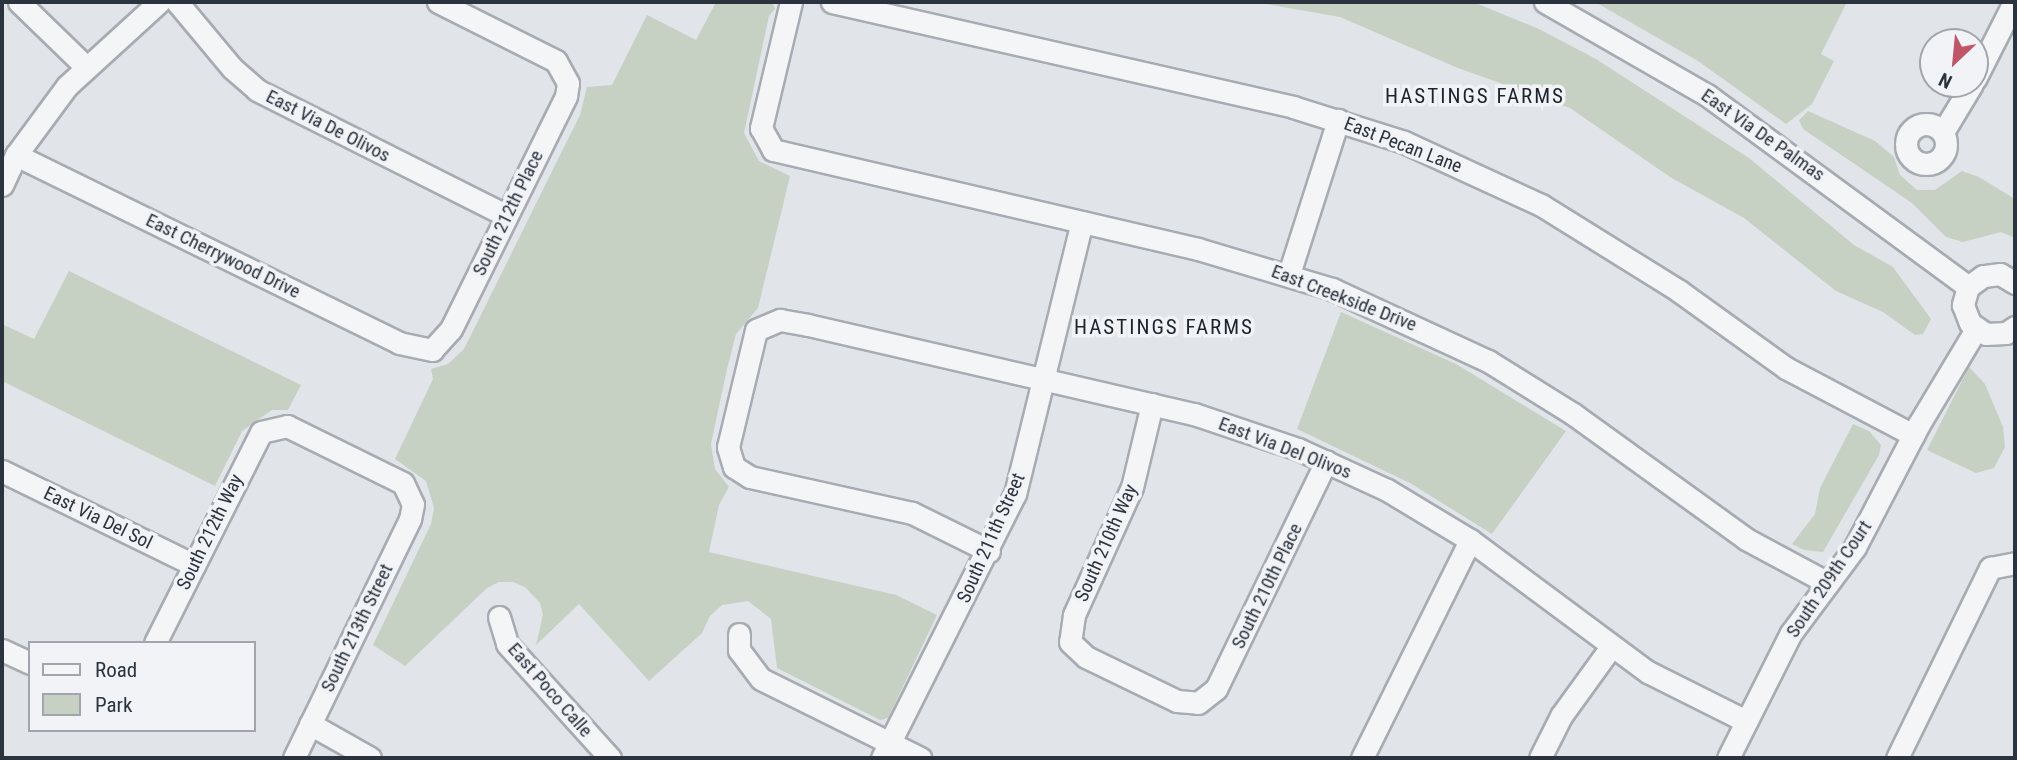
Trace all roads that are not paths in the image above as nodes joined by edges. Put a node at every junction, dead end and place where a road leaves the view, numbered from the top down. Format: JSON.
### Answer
{"nodes":[{"id":1,"x":19,"y":2,"type":"edge"},
{"id":2,"x":159,"y":2,"type":"edge"},
{"id":3,"x":177,"y":2,"type":"edge"},
{"id":4,"x":438,"y":2,"type":"edge"},
{"id":5,"x":791,"y":2,"type":"edge"},
{"id":6,"x":832,"y":2,"type":"edge"},
{"id":7,"x":1545,"y":2,"type":"edge"},
{"id":8,"x":2014,"y":2,"type":"edge"},
{"id":9,"x":1989,"y":51,"type":"edge"},
{"id":10,"x":85,"y":66,"type":"junction"},
{"id":11,"x":1964,"y":98,"type":"edge"},
{"id":12,"x":1338,"y":120,"type":"junction"},
{"id":13,"x":1943,"y":132,"type":"dead end"},
{"id":14,"x":16,"y":155,"type":"junction"},
{"id":15,"x":2,"y":185,"type":"edge"},
{"id":16,"x":506,"y":215,"type":"junction"},
{"id":17,"x":1082,"y":222,"type":"junction"},
{"id":18,"x":1289,"y":274,"type":"junction"},
{"id":19,"x":2013,"y":276,"type":"edge"},
{"id":20,"x":1969,"y":287,"type":"junction"},
{"id":21,"x":2015,"y":327,"type":"edge"},
{"id":22,"x":1976,"y":329,"type":"junction"},
{"id":23,"x":432,"y":350,"type":"joint"},
{"id":24,"x":1044,"y":378,"type":"junction"},
{"id":25,"x":1152,"y":404,"type":"junction"},
{"id":26,"x":270,"y":427,"type":"joint"},
{"id":27,"x":1913,"y":435,"type":"junction"},
{"id":28,"x":1325,"y":461,"type":"junction"},
{"id":29,"x":2,"y":471,"type":"edge"},
{"id":30,"x":1469,"y":540,"type":"junction"},
{"id":31,"x":989,"y":551,"type":"junction"},
{"id":32,"x":2015,"y":562,"type":"edge"},
{"id":33,"x":194,"y":565,"type":"junction"},
{"id":34,"x":1828,"y":583,"type":"junction"},
{"id":35,"x":499,"y":617,"type":"dead end"},
{"id":36,"x":740,"y":634,"type":"dead end"},
{"id":37,"x":156,"y":641,"type":"edge"},
{"id":38,"x":1611,"y":647,"type":"junction"},
{"id":39,"x":2,"y":650,"type":"edge"},
{"id":40,"x":28,"y":662,"type":"edge"},
{"id":41,"x":1198,"y":703,"type":"joint"},
{"id":42,"x":1746,"y":721,"type":"junction"},
{"id":43,"x":310,"y":724,"type":"junction"},
{"id":44,"x":886,"y":751,"type":"edge"},
{"id":45,"x":294,"y":758,"type":"edge"},
{"id":46,"x":370,"y":758,"type":"edge"},
{"id":47,"x":610,"y":758,"type":"edge"},
{"id":48,"x":920,"y":758,"type":"edge"},
{"id":49,"x":1362,"y":758,"type":"edge"},
{"id":50,"x":1540,"y":758,"type":"edge"},
{"id":51,"x":1728,"y":758,"type":"edge"},
{"id":52,"x":1897,"y":758,"type":"edge"}],
"edges":[{"from":1,"to":10,"type":"street"},
{"from":2,"to":10,"type":"street"},
{"from":3,"to":16,"type":"street","name":"East Via De Olivos"},
{"from":4,"to":16,"type":"street","name":"South 212th Place"},
{"from":5,"to":17,"type":"street","name":"East Creekside Drive"},
{"from":6,"to":12,"type":"street","name":"East Pecan Lane"},
{"from":7,"to":20,"type":"street","name":"East Via De Palmas"},
{"from":8,"to":9,"type":"street"},
{"from":10,"to":14,"type":"street"},
{"from":11,"to":13,"type":"street"},
{"from":12,"to":18,"type":"street"},
{"from":12,"to":27,"type":"street","name":"East Pecan Lane"},
{"from":14,"to":15,"type":"street"},
{"from":14,"to":23,"type":"street","name":"East Cherrywood Drive"},
{"from":16,"to":23,"type":"street","name":"South 212th Place"},
{"from":17,"to":18,"type":"street","name":"East Creekside Drive"},
{"from":17,"to":24,"type":"street","name":"South 211th Street"},
{"from":18,"to":34,"type":"street","name":"East Creekside Drive"},
{"from":19,"to":20,"type":"street"},
{"from":20,"to":22,"type":"street"},
{"from":21,"to":22,"type":"street"},
{"from":22,"to":27,"type":"street","name":"South 209th Court"},
{"from":24,"to":25,"type":"street","name":"East Via Del Olivos"},
{"from":24,"to":31,"type":"street","name":"South 211th Street"},
{"from":24,"to":31,"type":"street","name":"East Via Del Olivos"},
{"from":25,"to":28,"type":"street","name":"East Via Del Olivos"},
{"from":25,"to":41,"type":"street","name":"South 210th Way"},
{"from":26,"to":33,"type":"street","name":"South 212th Way"},
{"from":26,"to":43,"type":"street","name":"South 213th Street"},
{"from":27,"to":34,"type":"street","name":"South 209th Court"},
{"from":28,"to":30,"type":"street","name":"East Via Del Olivos"},
{"from":28,"to":41,"type":"street","name":"South 210th Place"},
{"from":29,"to":33,"type":"street","name":"East Via Del Sol"},
{"from":30,"to":38,"type":"street","name":"East Via Del Olivos"},
{"from":30,"to":49,"type":"street"},
{"from":31,"to":44,"type":"street","name":"South 211th Street"},
{"from":32,"to":52,"type":"street"},
{"from":33,"to":37,"type":"street","name":"South 212th Way"},
{"from":34,"to":42,"type":"street","name":"South 209th Court"},
{"from":35,"to":47,"type":"street","name":"East Poco Calle"},
{"from":36,"to":44,"type":"street"},
{"from":38,"to":42,"type":"street","name":"East Via Del Olivos"},
{"from":38,"to":50,"type":"street"},
{"from":39,"to":40,"type":"street"},
{"from":42,"to":51,"type":"street","name":"South 209th Court"},
{"from":43,"to":45,"type":"street","name":"South 213th Street"},
{"from":43,"to":46,"type":"street"},
{"from":44,"to":48,"type":"street"}]}
